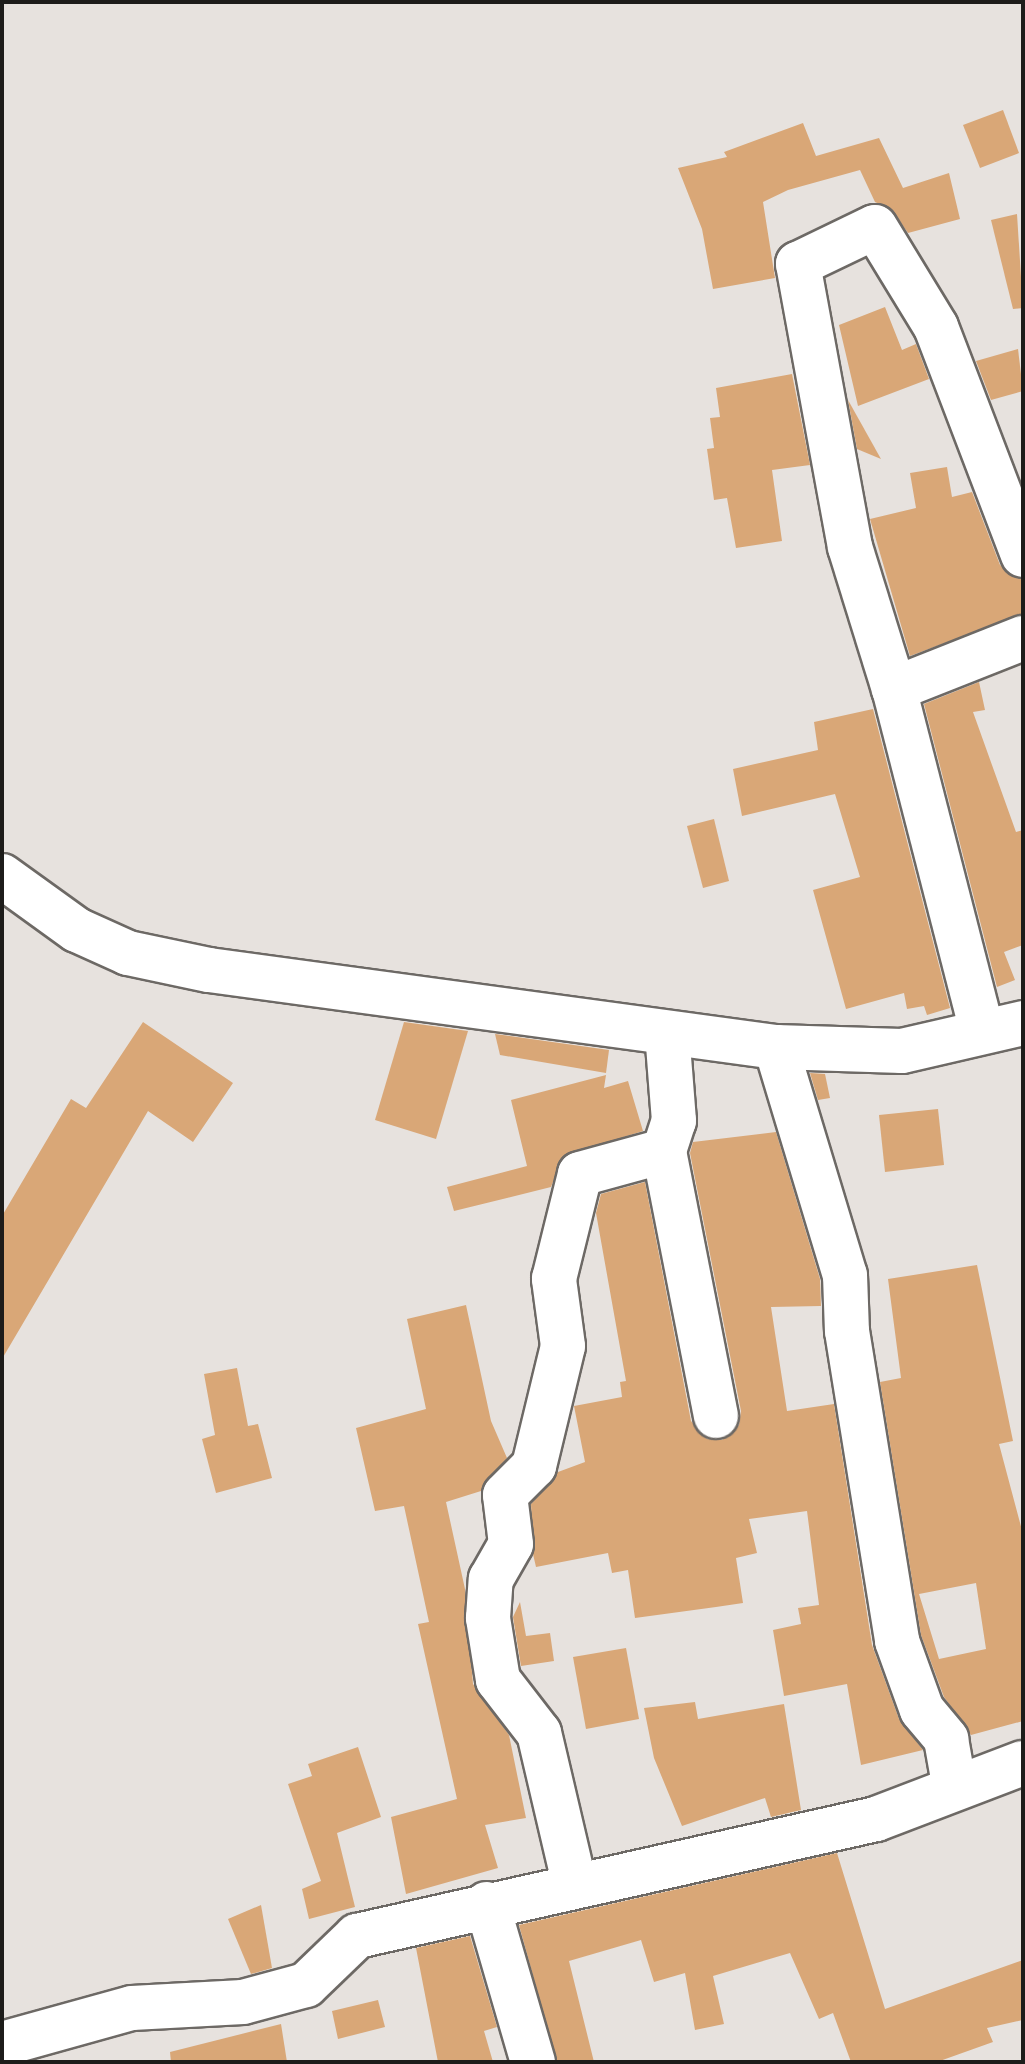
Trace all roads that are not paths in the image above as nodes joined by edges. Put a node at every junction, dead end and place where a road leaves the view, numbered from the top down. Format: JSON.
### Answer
{"nodes":[{"id":1,"x":1023,"y":555,"type":"edge"},
{"id":2,"x":1023,"y":638,"type":"edge"},
{"id":3,"x":894,"y":689,"type":"junction"},
{"id":4,"x":2,"y":876,"type":"edge"},
{"id":5,"x":1002,"y":1025,"type":"edge"},
{"id":6,"x":667,"y":1033,"type":"junction"},
{"id":7,"x":776,"y":1047,"type":"junction"},
{"id":8,"x":664,"y":1151,"type":"junction"},
{"id":9,"x":716,"y":1416,"type":"dead end"},
{"id":10,"x":1023,"y":1763,"type":"edge"},
{"id":11,"x":954,"y":1784,"type":"junction"},
{"id":12,"x":574,"y":1882,"type":"junction"},
{"id":13,"x":487,"y":1904,"type":"junction"},
{"id":14,"x":2,"y":2044,"type":"edge"},
{"id":15,"x":533,"y":2062,"type":"edge"}],
"edges":[{"from":1,"to":3,"type":"street"},
{"from":2,"to":3,"type":"street"},
{"from":3,"to":5,"type":"street"},
{"from":4,"to":6,"type":"street"},
{"from":5,"to":7,"type":"street"},
{"from":6,"to":7,"type":"street"},
{"from":6,"to":8,"type":"street"},
{"from":7,"to":11,"type":"street"},
{"from":8,"to":9,"type":"street"},
{"from":8,"to":12,"type":"street"},
{"from":10,"to":11,"type":"street"},
{"from":11,"to":12,"type":"street"},
{"from":12,"to":13,"type":"street"},
{"from":13,"to":14,"type":"street"},
{"from":13,"to":15,"type":"street"}]}
